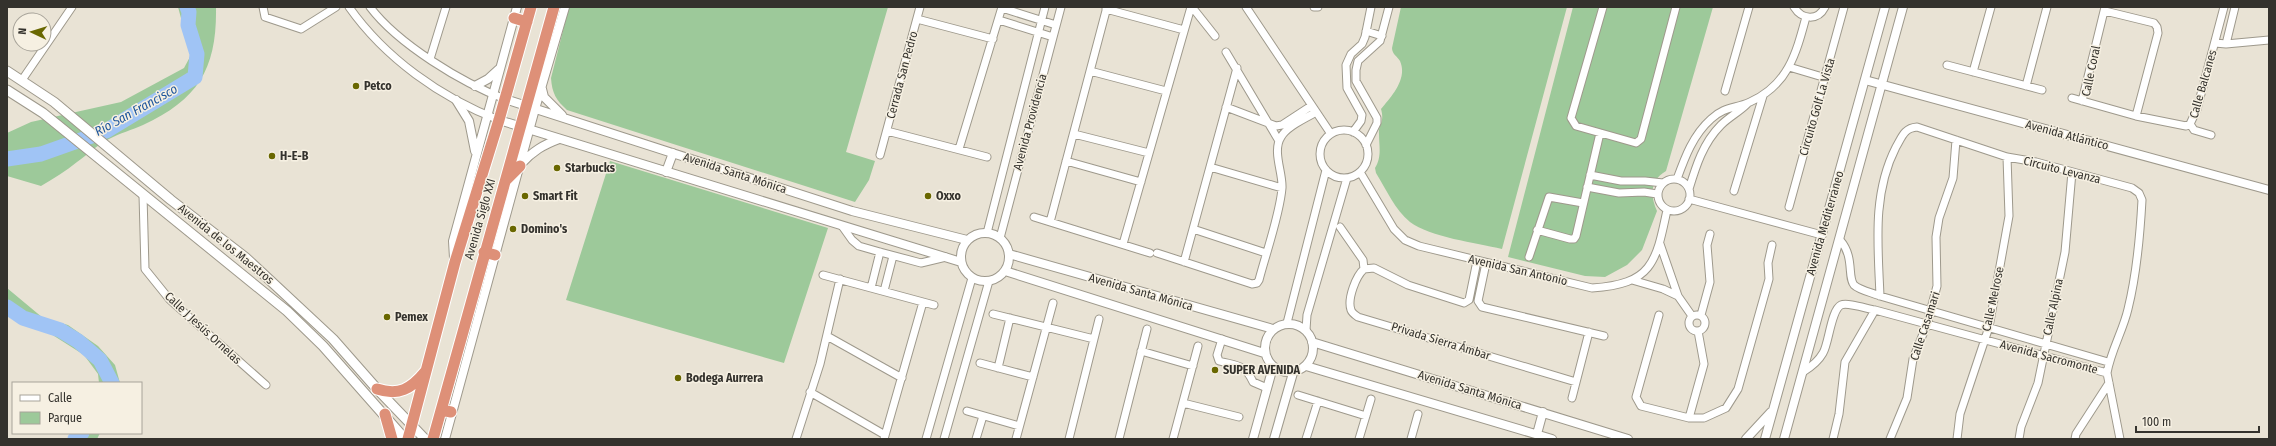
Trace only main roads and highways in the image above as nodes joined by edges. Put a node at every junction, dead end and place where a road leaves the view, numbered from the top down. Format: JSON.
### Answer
{"nodes":[{"id":1,"x":531,"y":7,"type":"edge"},
{"id":2,"x":554,"y":7,"type":"edge"},
{"id":3,"x":515,"y":12,"type":"edge"},
{"id":4,"x":527,"y":22,"type":"junction"},
{"id":5,"x":7,"y":71,"type":"edge"},
{"id":6,"x":7,"y":90,"type":"edge"},
{"id":7,"x":520,"y":166,"type":"road end"},
{"id":8,"x":504,"y":182,"type":"junction"},
{"id":9,"x":428,"y":368,"type":"junction"},
{"id":10,"x":377,"y":389,"type":"junction"},
{"id":11,"x":385,"y":414,"type":"junction"},
{"id":12,"x":412,"y":424,"type":"junction"},
{"id":13,"x":392,"y":439,"type":"edge"},
{"id":14,"x":407,"y":439,"type":"edge"},
{"id":15,"x":425,"y":439,"type":"edge"},
{"id":16,"x":433,"y":439,"type":"edge"}],
"edges":[{"from":1,"to":4,"type":"highway","name":"Avenida Siglo XXI"},
{"from":2,"to":8,"type":"highway","name":"Avenida Siglo XXI"},
{"from":3,"to":4,"type":"highway"},
{"from":4,"to":9,"type":"highway","name":"Avenida Siglo XXI"},
{"from":5,"to":10,"type":"main road","name":"Avenida de los Maestros"},
{"from":6,"to":11,"type":"main road","name":"Avenida de los Maestros"},
{"from":7,"to":8,"type":"highway"},
{"from":8,"to":16,"type":"highway","name":"Avenida Siglo XXI"},
{"from":9,"to":10,"type":"highway"},
{"from":9,"to":12,"type":"highway","name":"Avenida Siglo XXI"},
{"from":10,"to":12,"type":"main road","name":"Avenida de los Maestros"},
{"from":11,"to":13,"type":"highway"},
{"from":11,"to":14,"type":"main road","name":"Avenida de los Maestros"},
{"from":12,"to":14,"type":"highway","name":"Avenida Siglo XXI"},
{"from":12,"to":15,"type":"main road","name":"Avenida de los Maestros"}]}
